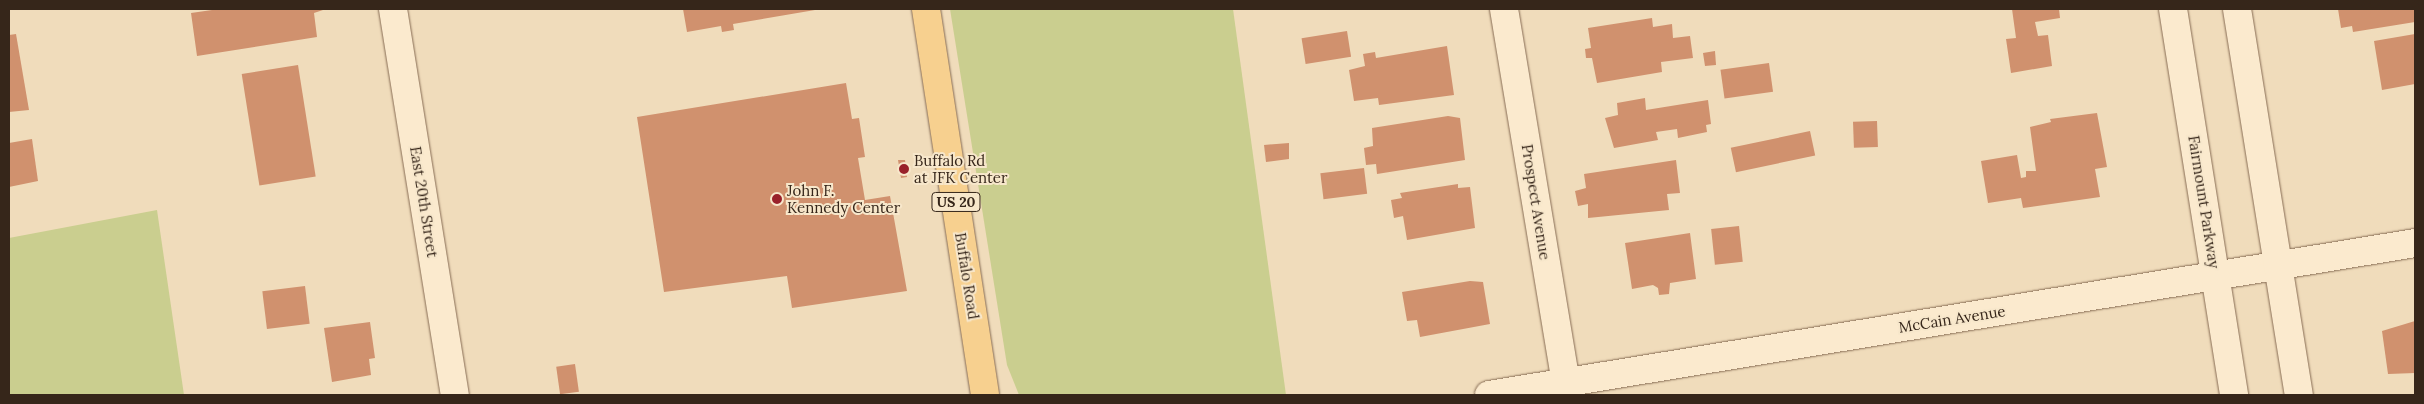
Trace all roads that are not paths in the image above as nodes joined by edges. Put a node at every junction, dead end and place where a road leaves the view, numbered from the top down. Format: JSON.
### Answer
{"nodes":[{"id":1,"x":392,"y":9,"type":"edge"},
{"id":2,"x":926,"y":9,"type":"edge"},
{"id":3,"x":1504,"y":9,"type":"edge"},
{"id":4,"x":2173,"y":9,"type":"edge"},
{"id":5,"x":2237,"y":9,"type":"edge"},
{"id":6,"x":2415,"y":243,"type":"edge"},
{"id":7,"x":2278,"y":266,"type":"junction"},
{"id":8,"x":2216,"y":276,"type":"junction"},
{"id":9,"x":1567,"y":389,"type":"edge"},
{"id":10,"x":454,"y":395,"type":"edge"},
{"id":11,"x":985,"y":395,"type":"edge"},
{"id":12,"x":1489,"y":395,"type":"edge"},
{"id":13,"x":2234,"y":395,"type":"edge"},
{"id":14,"x":2299,"y":395,"type":"edge"}],
"edges":[{"from":1,"to":10,"type":"street","name":"East 20th Street"},
{"from":2,"to":11,"type":"main road","name":"Buffalo Road","number":"US 20"},
{"from":3,"to":9,"type":"street","name":"Prospect Avenue"},
{"from":4,"to":8,"type":"street","name":"Fairmount Parkway"},
{"from":5,"to":7,"type":"street"},
{"from":6,"to":7,"type":"street","name":"McCain Avenue"},
{"from":7,"to":8,"type":"street","name":"McCain Avenue"},
{"from":7,"to":14,"type":"street"},
{"from":8,"to":9,"type":"street","name":"McCain Avenue"},
{"from":8,"to":13,"type":"street","name":"Fairmount Parkway"},
{"from":9,"to":12,"type":"street","name":"McCain Avenue"}]}
